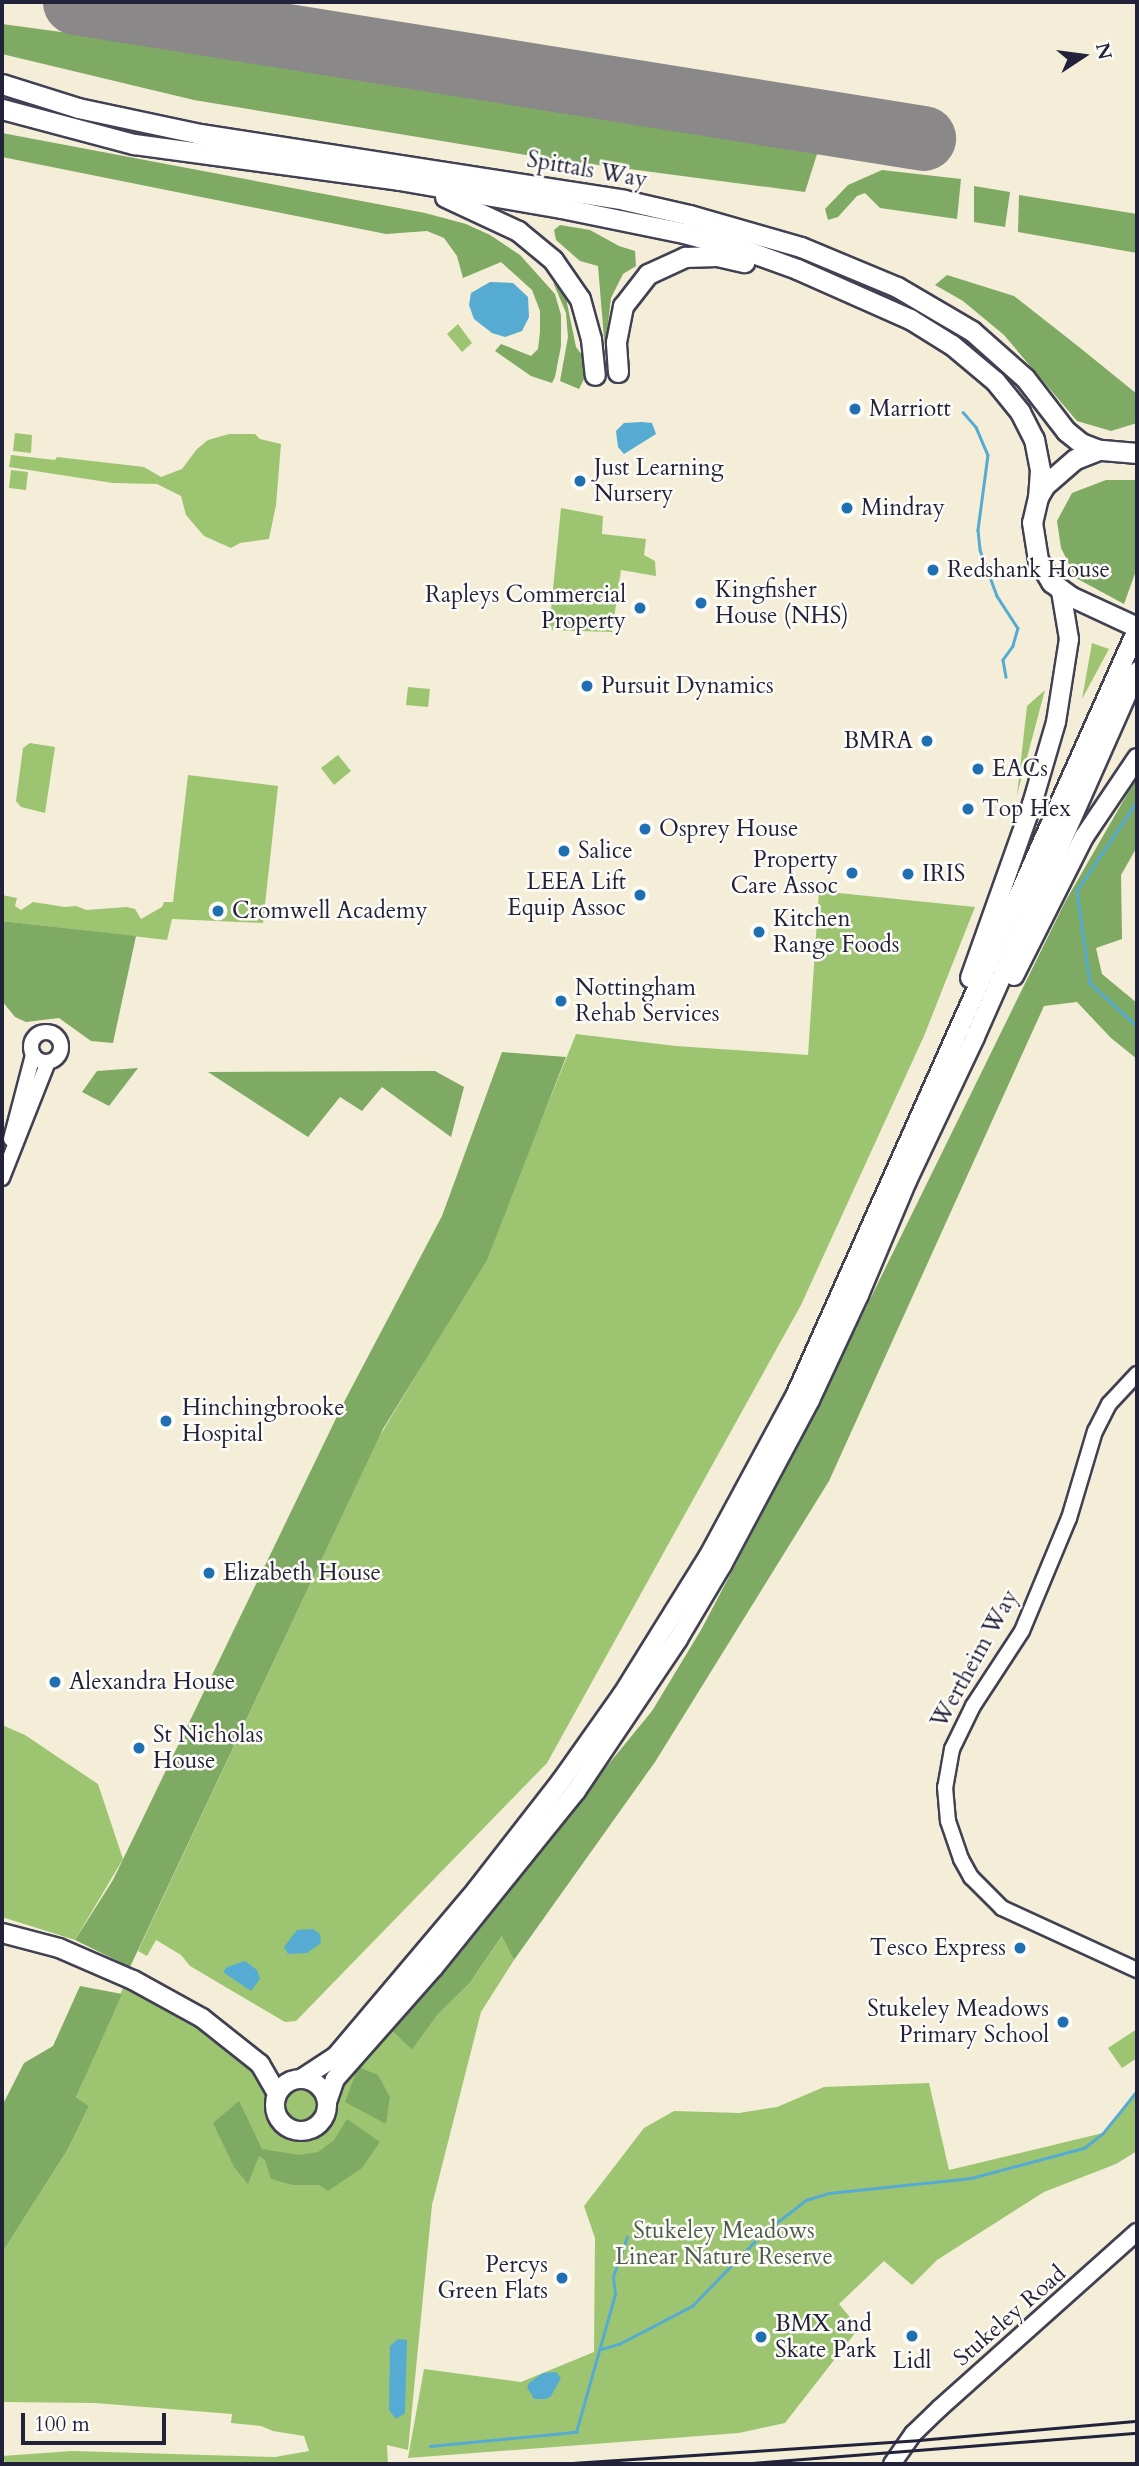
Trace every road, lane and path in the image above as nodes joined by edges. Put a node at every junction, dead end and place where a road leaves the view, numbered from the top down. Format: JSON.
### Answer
{"nodes":[{"id":1,"x":2,"y":85,"type":"edge"},
{"id":2,"x":2,"y":109,"type":"edge"},
{"id":3,"x":399,"y":180,"type":"junction"},
{"id":4,"x":797,"y":269,"type":"junction"},
{"id":5,"x":618,"y":372,"type":"dead end"},
{"id":6,"x":595,"y":375,"type":"dead end"},
{"id":7,"x":1137,"y":445,"type":"edge"},
{"id":8,"x":1108,"y":449,"type":"junction"},
{"id":9,"x":1137,"y":453,"type":"edge"},
{"id":10,"x":1038,"y":497,"type":"junction"},
{"id":11,"x":1060,"y":591,"type":"junction"},
{"id":12,"x":1137,"y":628,"type":"edge"},
{"id":13,"x":1137,"y":671,"type":"edge"},
{"id":14,"x":1137,"y":758,"type":"edge"},
{"id":15,"x":960,"y":1026,"type":"junction"},
{"id":16,"x":33,"y":1055,"type":"junction"},
{"id":17,"x":48,"y":1062,"type":"junction"},
{"id":18,"x":2,"y":1176,"type":"edge"},
{"id":19,"x":901,"y":1200,"type":"junction"},
{"id":20,"x":1137,"y":1374,"type":"edge"},
{"id":21,"x":2,"y":1933,"type":"edge"},
{"id":22,"x":422,"y":1967,"type":"junction"},
{"id":23,"x":1137,"y":1970,"type":"edge"},
{"id":24,"x":260,"y":2064,"type":"junction"},
{"id":25,"x":297,"y":2079,"type":"junction"},
{"id":26,"x":277,"y":2094,"type":"junction"},
{"id":27,"x":327,"y":2102,"type":"junction"},
{"id":28,"x":1137,"y":2232,"type":"edge"},
{"id":29,"x":892,"y":2464,"type":"edge"}],
"edges":[{"from":1,"to":8,"type":"highway","name":"Spittals Way"},
{"from":2,"to":3,"type":"highway","name":"Spittals Way"},
{"from":3,"to":4,"type":"highway","name":"Spittals Way"},
{"from":3,"to":6,"type":"highway"},
{"from":4,"to":5,"type":"highway"},
{"from":4,"to":10,"type":"highway","name":"Spittals Way"},
{"from":7,"to":8,"type":"highway"},
{"from":8,"to":9,"type":"highway","name":"Spittals Way"},
{"from":8,"to":10,"type":"highway"},
{"from":10,"to":11,"type":"highway","name":"Spittals Way"},
{"from":11,"to":12,"type":"highway"},
{"from":11,"to":15,"type":"main road"},
{"from":12,"to":15,"type":"main road"},
{"from":13,"to":19,"type":"main road"},
{"from":14,"to":19,"type":"main road"},
{"from":15,"to":22,"type":"main road"},
{"from":16,"to":17,"type":"street"},
{"from":16,"to":17,"type":"street"},
{"from":16,"to":18,"type":"street"},
{"from":17,"to":18,"type":"street"},
{"from":19,"to":22,"type":"main road"},
{"from":20,"to":23,"type":"street","name":"Wertheim Way"},
{"from":21,"to":24,"type":"main road"},
{"from":22,"to":25,"type":"main road"},
{"from":22,"to":27,"type":"main road"},
{"from":24,"to":25,"type":"main road"},
{"from":24,"to":26,"type":"main road"},
{"from":25,"to":26,"type":"main road"},
{"from":25,"to":27,"type":"main road"},
{"from":26,"to":27,"type":"main road"},
{"from":28,"to":29,"type":"main road","name":"Stukeley Road"}]}
